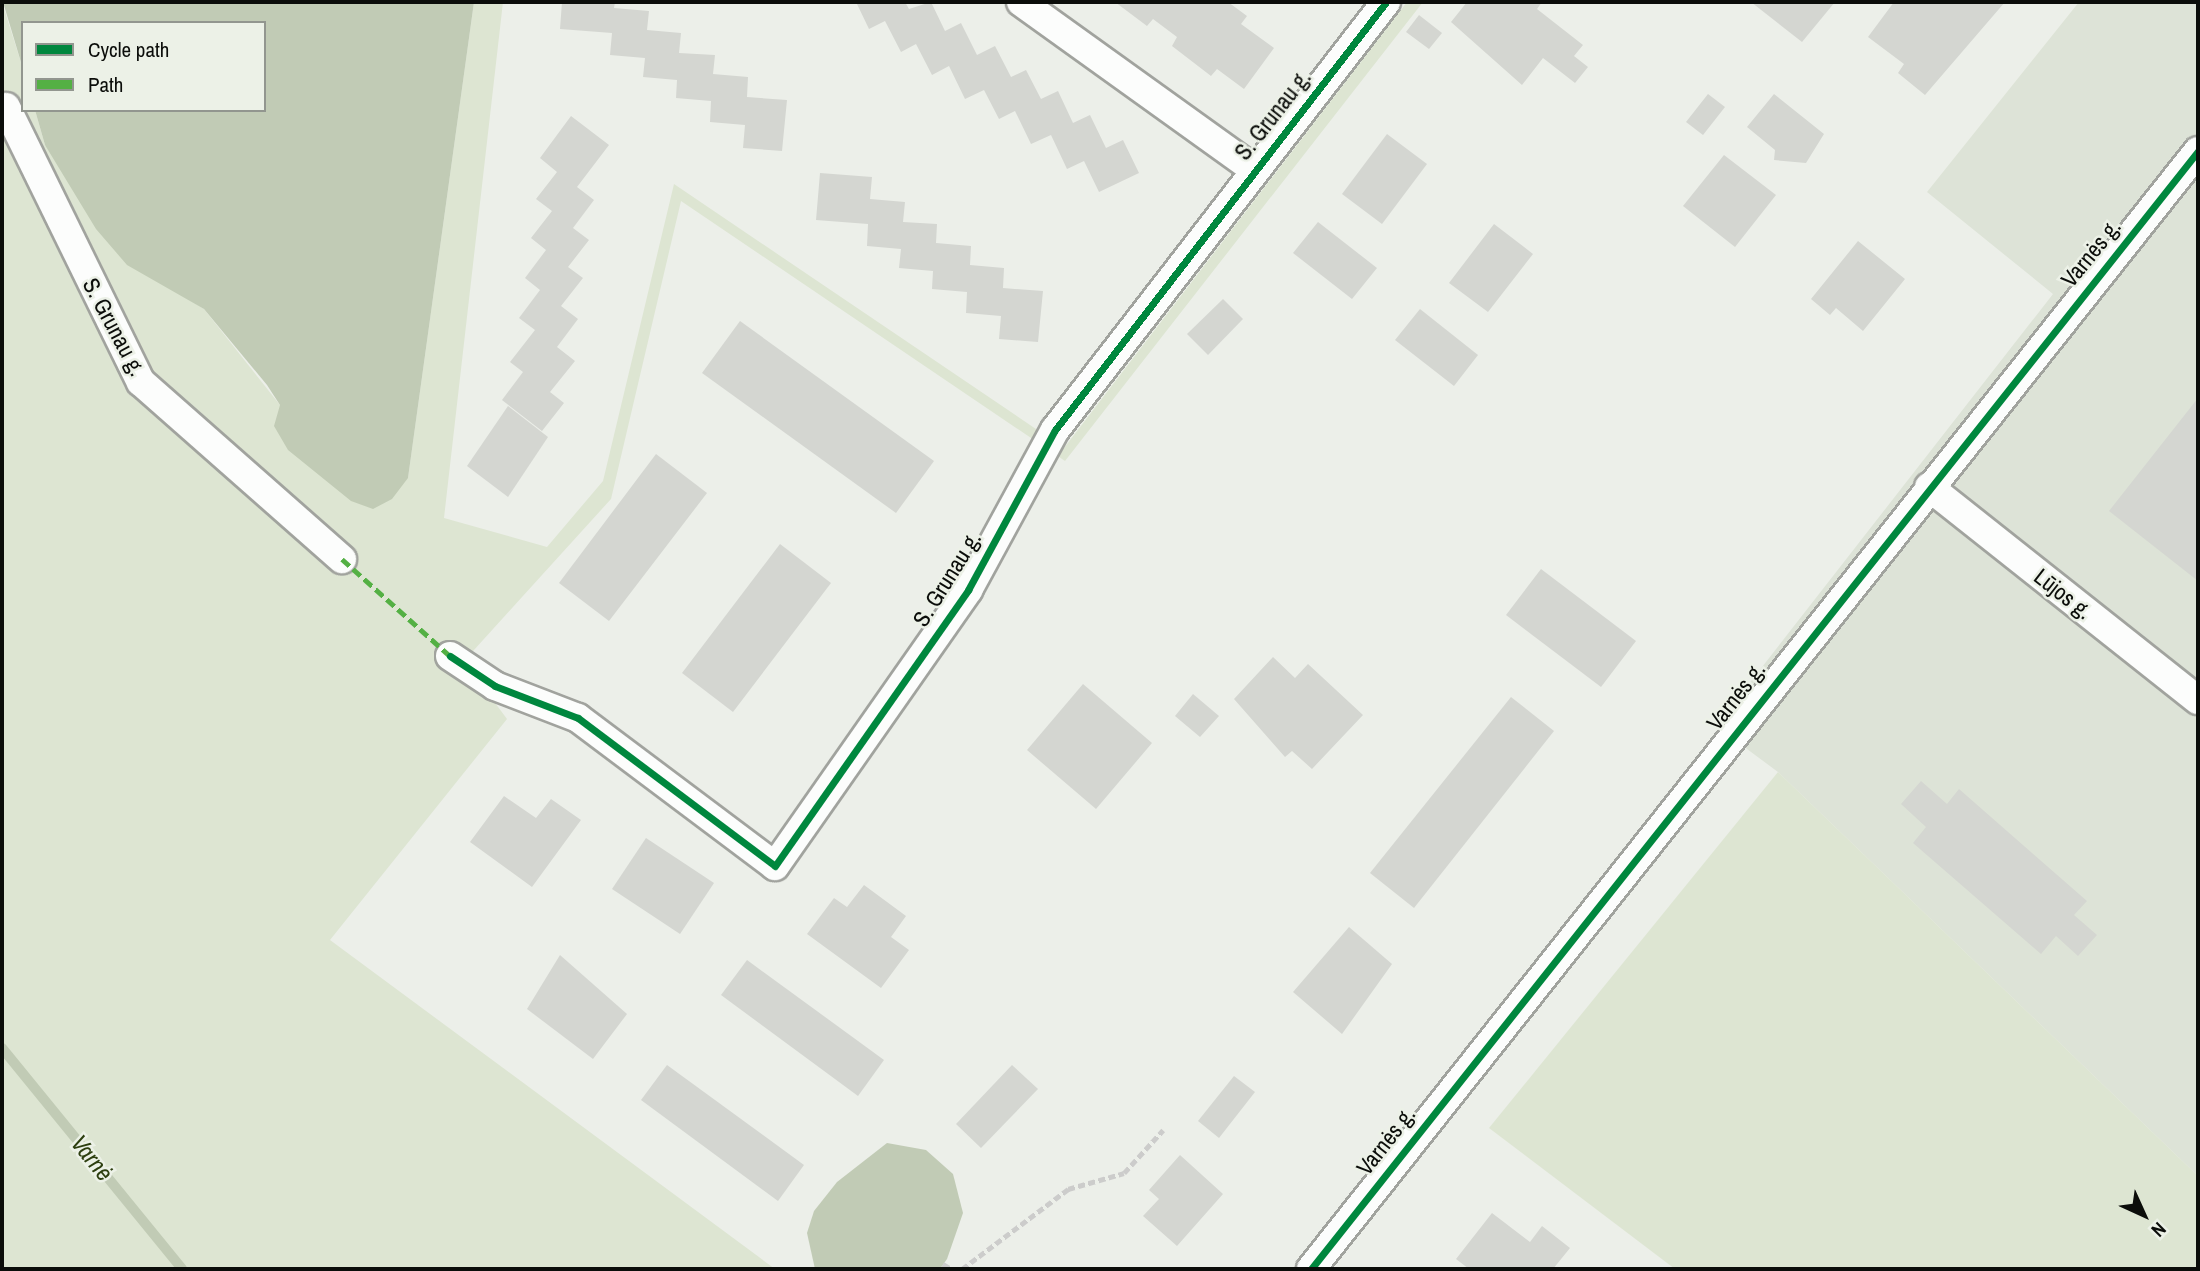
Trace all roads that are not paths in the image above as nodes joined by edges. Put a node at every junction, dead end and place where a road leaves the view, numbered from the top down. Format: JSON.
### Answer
{"nodes":[{"id":1,"x":1021,"y":2,"type":"edge"},
{"id":2,"x":1386,"y":2,"type":"edge"},
{"id":3,"x":6,"y":107,"type":"dead end"},
{"id":4,"x":2198,"y":151,"type":"edge"},
{"id":5,"x":1255,"y":170,"type":"junction"},
{"id":6,"x":1928,"y":487,"type":"junction"},
{"id":7,"x":342,"y":559,"type":"dead end"},
{"id":8,"x":450,"y":656,"type":"dead end"},
{"id":9,"x":2198,"y":700,"type":"edge"},
{"id":10,"x":1311,"y":1269,"type":"edge"}],
"edges":[{"from":1,"to":5,"type":"street"},
{"from":2,"to":5,"type":"street","name":"S. Grunau g."},
{"from":3,"to":7,"type":"street","name":"S. Grunau g."},
{"from":4,"to":6,"type":"street","name":"Varnės g."},
{"from":5,"to":8,"type":"street","name":"S. Grunau g."},
{"from":6,"to":9,"type":"street","name":"Lūjos g."},
{"from":6,"to":10,"type":"street","name":"Varnės g."}]}
